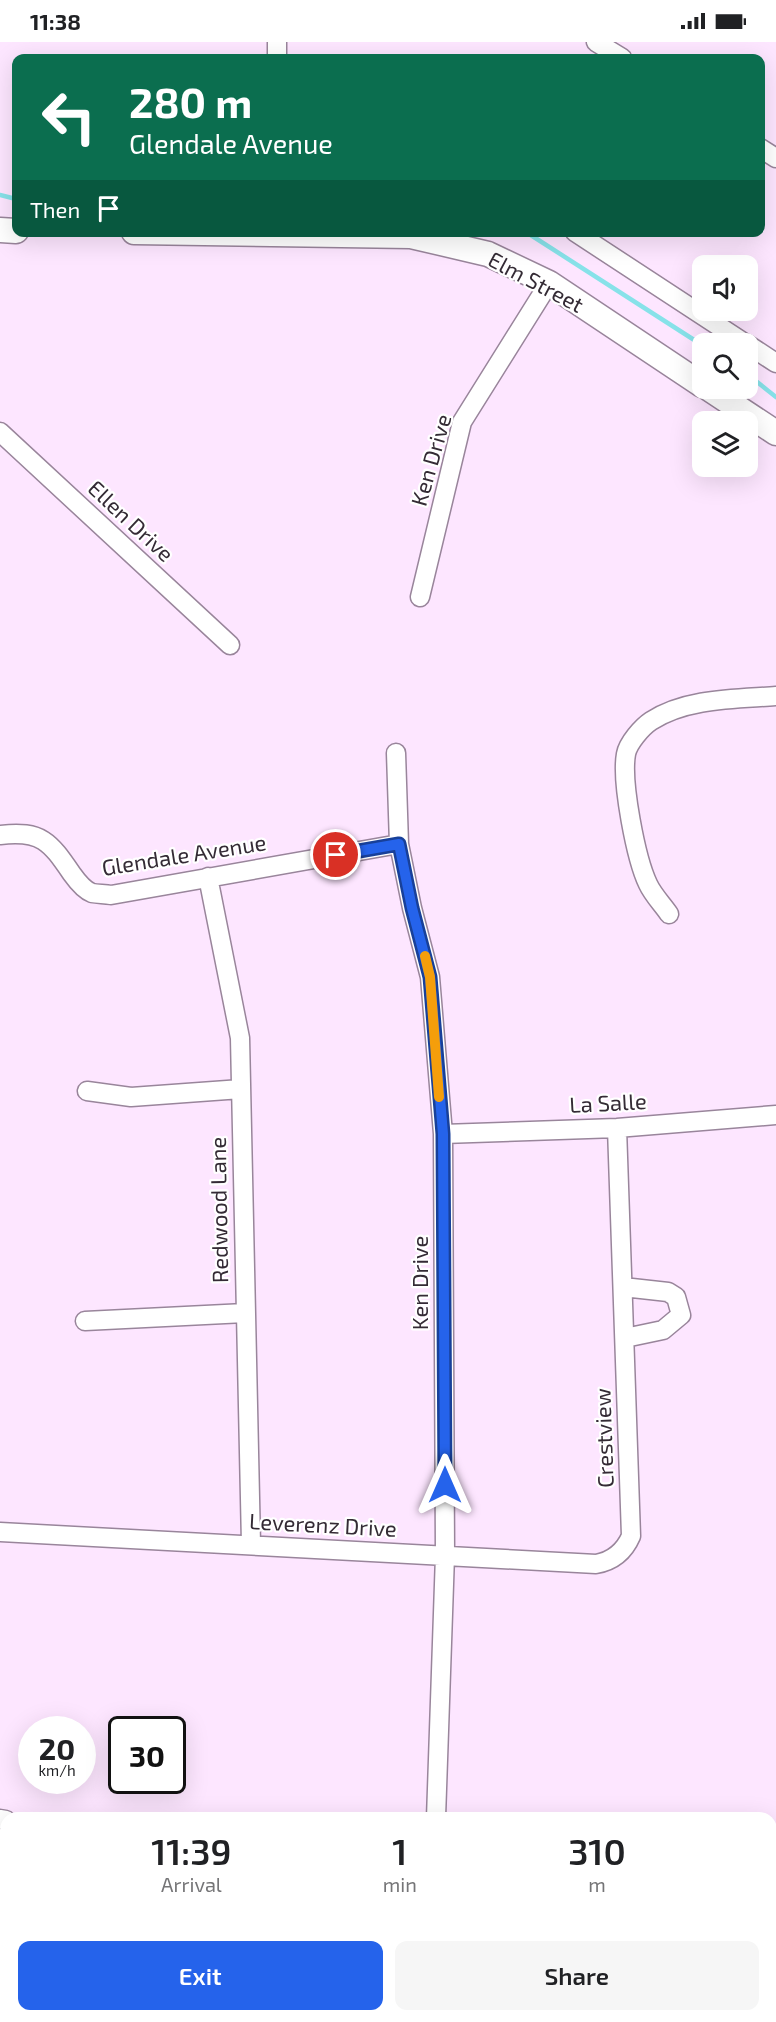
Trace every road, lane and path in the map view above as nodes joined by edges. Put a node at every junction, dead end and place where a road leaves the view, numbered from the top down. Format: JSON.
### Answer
{"nodes":[{"id":1,"x":596,"y":42,"type":"edge"},
{"id":2,"x":616,"y":54,"type":"edge"},
{"id":3,"x":415,"y":237,"type":"edge"},
{"id":4,"x":583,"y":237,"type":"edge"},
{"id":5,"x":549,"y":284,"type":"junction"},
{"id":6,"x":730,"y":333,"type":"edge"},
{"id":7,"x":758,"y":351,"type":"edge"},
{"id":8,"x":776,"y":363,"type":"edge"},
{"id":9,"x":692,"y":378,"type":"edge"},
{"id":10,"x":725,"y":399,"type":"edge"},
{"id":11,"x":0,"y":432,"type":"edge"},
{"id":12,"x":776,"y":433,"type":"edge"},
{"id":13,"x":420,"y":597,"type":"dead end"},
{"id":14,"x":230,"y":645,"type":"dead end"},
{"id":15,"x":776,"y":696,"type":"edge"},
{"id":16,"x":396,"y":753,"type":"dead end"},
{"id":17,"x":0,"y":835,"type":"edge"},
{"id":18,"x":399,"y":844,"type":"junction"},
{"id":19,"x":208,"y":877,"type":"junction"},
{"id":20,"x":669,"y":914,"type":"dead end"},
{"id":21,"x":241,"y":1089,"type":"junction"},
{"id":22,"x":87,"y":1091,"type":"dead end"},
{"id":23,"x":776,"y":1114,"type":"edge"},
{"id":24,"x":617,"y":1128,"type":"junction"},
{"id":25,"x":443,"y":1134,"type":"junction"},
{"id":26,"x":623,"y":1287,"type":"junction"},
{"id":27,"x":245,"y":1313,"type":"junction"},
{"id":28,"x":85,"y":1322,"type":"dead end"},
{"id":29,"x":624,"y":1338,"type":"junction"},
{"id":30,"x":0,"y":1532,"type":"edge"},
{"id":31,"x":632,"y":1536,"type":"joint"},
{"id":32,"x":251,"y":1544,"type":"junction"},
{"id":33,"x":445,"y":1555,"type":"junction"},
{"id":34,"x":436,"y":1812,"type":"edge"}],
"edges":[{"from":1,"to":2,"type":"street"},
{"from":3,"to":5,"type":"main road","name":"Elm Street"},
{"from":4,"to":6,"type":"street"},
{"from":5,"to":9,"type":"main road","name":"Elm Street"},
{"from":5,"to":13,"type":"street","name":"Ken Drive"},
{"from":7,"to":8,"type":"street"},
{"from":10,"to":12,"type":"main road"},
{"from":11,"to":14,"type":"street","name":"Ellen Drive"},
{"from":15,"to":20,"type":"street"},
{"from":16,"to":18,"type":"street","name":"Ken Drive"},
{"from":17,"to":19,"type":"street","name":"Glendale Avenue"},
{"from":18,"to":19,"type":"street","name":"Glendale Avenue"},
{"from":18,"to":25,"type":"street","name":"Ken Drive"},
{"from":19,"to":21,"type":"street","name":"Redwood Lane"},
{"from":21,"to":22,"type":"street"},
{"from":21,"to":27,"type":"street","name":"Redwood Lane"},
{"from":23,"to":24,"type":"street","name":"La Salle"},
{"from":24,"to":25,"type":"street","name":"La Salle"},
{"from":24,"to":26,"type":"street","name":"Crestview"},
{"from":25,"to":33,"type":"street","name":"Ken Drive"},
{"from":26,"to":29,"type":"street","name":"Crestview"},
{"from":26,"to":29,"type":"street"},
{"from":27,"to":28,"type":"street"},
{"from":27,"to":32,"type":"street","name":"Redwood Lane"},
{"from":29,"to":31,"type":"street","name":"Crestview"},
{"from":30,"to":32,"type":"street","name":"Leverenz Drive"},
{"from":31,"to":33,"type":"street","name":"Leverenz Drive"},
{"from":32,"to":33,"type":"street","name":"Leverenz Drive"},
{"from":33,"to":34,"type":"street","name":"Ken Drive"}]}
